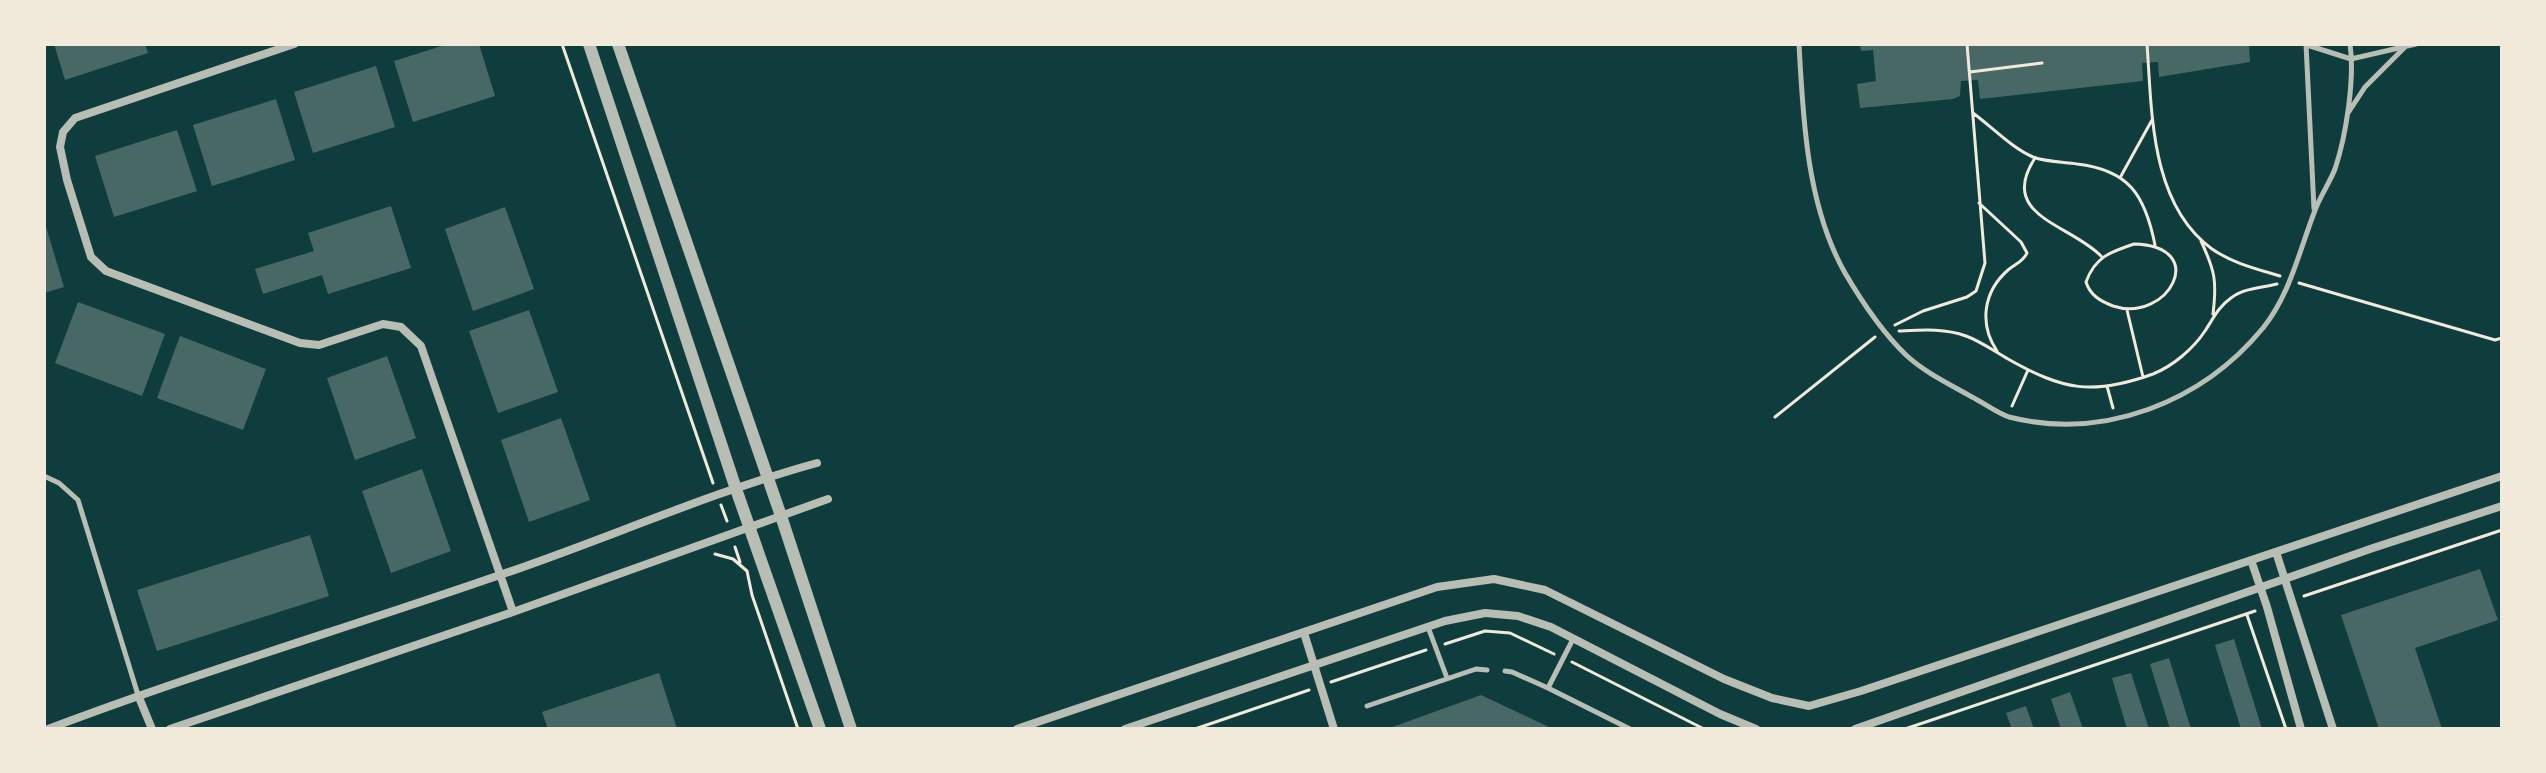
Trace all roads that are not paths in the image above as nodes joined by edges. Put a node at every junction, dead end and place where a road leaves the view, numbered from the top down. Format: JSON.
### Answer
{"nodes":[{"id":1,"x":294,"y":44,"type":"edge"},
{"id":2,"x":589,"y":44,"type":"edge"},
{"id":3,"x":618,"y":44,"type":"edge"},
{"id":4,"x":1799,"y":44,"type":"edge"},
{"id":5,"x":2307,"y":44,"type":"edge"},
{"id":6,"x":2350,"y":44,"type":"edge"},
{"id":7,"x":2416,"y":44,"type":"edge"},
{"id":8,"x":2404,"y":48,"type":"junction"},
{"id":9,"x":2351,"y":59,"type":"junction"},
{"id":10,"x":2346,"y":116,"type":"junction"},
{"id":11,"x":2315,"y":210,"type":"junction"},
{"id":12,"x":817,"y":463,"type":"dead end"},
{"id":13,"x":44,"y":476,"type":"edge"},
{"id":14,"x":2502,"y":476,"type":"edge"},
{"id":15,"x":767,"y":477,"type":"junction"},
{"id":16,"x":736,"y":489,"type":"junction"},
{"id":17,"x":828,"y":499,"type":"dead end"},
{"id":18,"x":2502,"y":506,"type":"edge"},
{"id":19,"x":781,"y":516,"type":"junction"},
{"id":20,"x":750,"y":527,"type":"junction"},
{"id":21,"x":2276,"y":552,"type":"junction"},
{"id":22,"x":2251,"y":560,"type":"junction"},
{"id":23,"x":499,"y":575,"type":"junction"},
{"id":24,"x":2285,"y":579,"type":"junction"},
{"id":25,"x":2260,"y":587,"type":"junction"},
{"id":26,"x":513,"y":612,"type":"junction"},
{"id":27,"x":1428,"y":627,"type":"junction"},
{"id":28,"x":1304,"y":633,"type":"junction"},
{"id":29,"x":1573,"y":639,"type":"junction"},
{"id":30,"x":1313,"y":666,"type":"junction"},
{"id":31,"x":1487,"y":670,"type":"dead end"},
{"id":32,"x":1505,"y":671,"type":"dead end"},
{"id":33,"x":1447,"y":679,"type":"junction"},
{"id":34,"x":1548,"y":688,"type":"junction"},
{"id":35,"x":138,"y":695,"type":"junction"},
{"id":36,"x":1367,"y":706,"type":"dead end"},
{"id":37,"x":48,"y":729,"type":"edge"},
{"id":38,"x":152,"y":729,"type":"edge"},
{"id":39,"x":170,"y":729,"type":"edge"},
{"id":40,"x":820,"y":729,"type":"edge"},
{"id":41,"x":851,"y":729,"type":"edge"},
{"id":42,"x":1017,"y":729,"type":"edge"},
{"id":43,"x":1125,"y":729,"type":"edge"},
{"id":44,"x":1334,"y":729,"type":"edge"},
{"id":45,"x":1630,"y":729,"type":"edge"},
{"id":46,"x":1756,"y":729,"type":"edge"},
{"id":47,"x":1855,"y":729,"type":"edge"},
{"id":48,"x":2301,"y":729,"type":"edge"},
{"id":49,"x":2333,"y":729,"type":"edge"}],
"edges":[{"from":1,"to":23,"type":"street"},
{"from":2,"to":16,"type":"street"},
{"from":3,"to":15,"type":"street"},
{"from":4,"to":11,"type":"lane"},
{"from":5,"to":9,"type":"lane"},
{"from":5,"to":11,"type":"lane"},
{"from":6,"to":9,"type":"lane"},
{"from":7,"to":8,"type":"lane"},
{"from":8,"to":9,"type":"lane"},
{"from":8,"to":10,"type":"lane"},
{"from":9,"to":10,"type":"lane"},
{"from":10,"to":11,"type":"lane"},
{"from":12,"to":15,"type":"street"},
{"from":13,"to":35,"type":"lane"},
{"from":14,"to":21,"type":"street"},
{"from":15,"to":16,"type":"street"},
{"from":15,"to":19,"type":"street"},
{"from":16,"to":20,"type":"street"},
{"from":16,"to":23,"type":"street"},
{"from":17,"to":19,"type":"street"},
{"from":18,"to":24,"type":"street"},
{"from":19,"to":20,"type":"street"},
{"from":19,"to":41,"type":"street"},
{"from":20,"to":26,"type":"street"},
{"from":20,"to":40,"type":"street"},
{"from":21,"to":22,"type":"street"},
{"from":21,"to":24,"type":"street"},
{"from":22,"to":25,"type":"street"},
{"from":22,"to":28,"type":"street"},
{"from":23,"to":26,"type":"street"},
{"from":23,"to":35,"type":"street"},
{"from":24,"to":25,"type":"street"},
{"from":24,"to":49,"type":"street"},
{"from":25,"to":47,"type":"street"},
{"from":25,"to":48,"type":"street"},
{"from":26,"to":39,"type":"street"},
{"from":27,"to":29,"type":"street"},
{"from":27,"to":30,"type":"street"},
{"from":27,"to":33,"type":"lane"},
{"from":28,"to":30,"type":"street"},
{"from":28,"to":42,"type":"street"},
{"from":29,"to":34,"type":"lane"},
{"from":29,"to":46,"type":"street"},
{"from":30,"to":43,"type":"street"},
{"from":30,"to":44,"type":"street"},
{"from":31,"to":33,"type":"lane"},
{"from":32,"to":34,"type":"lane"},
{"from":33,"to":36,"type":"lane"},
{"from":34,"to":45,"type":"lane"},
{"from":35,"to":37,"type":"street"},
{"from":35,"to":38,"type":"street"}]}
